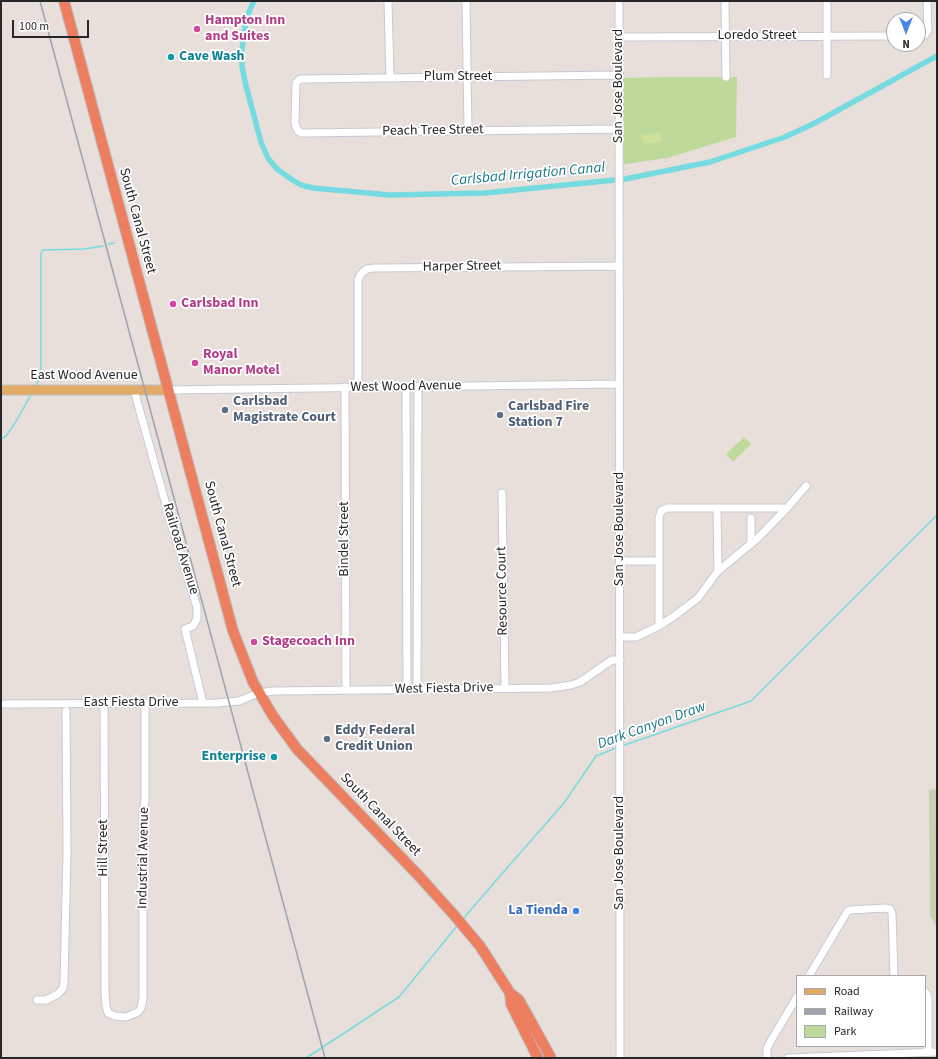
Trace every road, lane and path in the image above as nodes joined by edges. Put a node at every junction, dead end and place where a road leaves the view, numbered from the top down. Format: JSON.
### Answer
{"nodes":[{"id":1,"x":64,"y":1,"type":"edge"},
{"id":2,"x":388,"y":1,"type":"edge"},
{"id":3,"x":466,"y":1,"type":"edge"},
{"id":4,"x":619,"y":1,"type":"edge"},
{"id":5,"x":725,"y":1,"type":"edge"},
{"id":6,"x":827,"y":1,"type":"edge"},
{"id":7,"x":928,"y":1,"type":"edge"},
{"id":8,"x":926,"y":32,"type":"edge"},
{"id":9,"x":726,"y":36,"type":"junction"},
{"id":10,"x":827,"y":36,"type":"junction"},
{"id":11,"x":886,"y":36,"type":"edge"},
{"id":12,"x":619,"y":37,"type":"junction"},
{"id":13,"x":619,"y":75,"type":"junction"},
{"id":14,"x":826,"y":75,"type":"dead end"},
{"id":15,"x":466,"y":77,"type":"junction"},
{"id":16,"x":726,"y":77,"type":"dead end"},
{"id":17,"x":390,"y":78,"type":"junction"},
{"id":18,"x":298,"y":81,"type":"joint"},
{"id":19,"x":619,"y":129,"type":"junction"},
{"id":20,"x":468,"y":130,"type":"junction"},
{"id":21,"x":619,"y":266,"type":"junction"},
{"id":22,"x":619,"y":384,"type":"junction"},
{"id":23,"x":418,"y":386,"type":"junction"},
{"id":24,"x":358,"y":387,"type":"junction"},
{"id":25,"x":406,"y":387,"type":"junction"},
{"id":26,"x":345,"y":388,"type":"junction"},
{"id":27,"x":1,"y":390,"type":"edge"},
{"id":28,"x":134,"y":390,"type":"junction"},
{"id":29,"x":168,"y":390,"type":"junction"},
{"id":30,"x":806,"y":486,"type":"dead end"},
{"id":31,"x":502,"y":493,"type":"dead end"},
{"id":32,"x":717,"y":508,"type":"junction"},
{"id":33,"x":787,"y":508,"type":"junction"},
{"id":34,"x":750,"y":518,"type":"dead end"},
{"id":35,"x":750,"y":544,"type":"junction"},
{"id":36,"x":620,"y":560,"type":"junction"},
{"id":37,"x":659,"y":561,"type":"junction"},
{"id":38,"x":718,"y":571,"type":"junction"},
{"id":39,"x":659,"y":626,"type":"junction"},
{"id":40,"x":620,"y":637,"type":"junction"},
{"id":41,"x":620,"y":660,"type":"junction"},
{"id":42,"x":505,"y":688,"type":"junction"},
{"id":43,"x":407,"y":689,"type":"junction"},
{"id":44,"x":418,"y":689,"type":"junction"},
{"id":45,"x":346,"y":690,"type":"junction"},
{"id":46,"x":259,"y":693,"type":"junction"},
{"id":47,"x":104,"y":703,"type":"junction"},
{"id":48,"x":146,"y":703,"type":"junction"},
{"id":49,"x":203,"y":703,"type":"junction"},
{"id":50,"x":1,"y":704,"type":"edge"},
{"id":51,"x":66,"y":711,"type":"dead end"},
{"id":52,"x":810,"y":975,"type":"edge"},
{"id":53,"x":894,"y":975,"type":"edge"},
{"id":54,"x":510,"y":993,"type":"junction"},
{"id":55,"x":926,"y":993,"type":"edge"},
{"id":56,"x":796,"y":999,"type":"edge"},
{"id":57,"x":37,"y":1000,"type":"dead end"},
{"id":58,"x":138,"y":1012,"type":"joint"},
{"id":59,"x":932,"y":1053,"type":"edge"},
{"id":60,"x":538,"y":1058,"type":"edge"},
{"id":61,"x":551,"y":1058,"type":"edge"},
{"id":62,"x":620,"y":1058,"type":"edge"},
{"id":63,"x":767,"y":1058,"type":"edge"},
{"id":64,"x":788,"y":1058,"type":"edge"}],
"edges":[{"from":1,"to":29,"type":"highway","name":"South Canal Street"},
{"from":2,"to":17,"type":"street"},
{"from":3,"to":15,"type":"street"},
{"from":4,"to":12,"type":"street","name":"San Jose Boulevard"},
{"from":5,"to":9,"type":"street"},
{"from":6,"to":10,"type":"street"},
{"from":7,"to":8,"type":"street"},
{"from":9,"to":10,"type":"street","name":"Loredo Street"},
{"from":9,"to":12,"type":"street","name":"Loredo Street"},
{"from":9,"to":16,"type":"street"},
{"from":10,"to":11,"type":"street","name":"Loredo Street"},
{"from":10,"to":14,"type":"street"},
{"from":12,"to":13,"type":"street","name":"San Jose Boulevard"},
{"from":13,"to":15,"type":"street","name":"Plum Street"},
{"from":13,"to":19,"type":"street","name":"San Jose Boulevard"},
{"from":15,"to":17,"type":"street","name":"Plum Street"},
{"from":15,"to":20,"type":"street"},
{"from":17,"to":18,"type":"street","name":"Plum Street"},
{"from":18,"to":20,"type":"street","name":"Peach Tree Street"},
{"from":19,"to":20,"type":"street","name":"Peach Tree Street"},
{"from":19,"to":21,"type":"street","name":"San Jose Boulevard"},
{"from":21,"to":22,"type":"street","name":"San Jose Boulevard"},
{"from":21,"to":24,"type":"street","name":"Harper Street"},
{"from":22,"to":23,"type":"street","name":"West Wood Avenue"},
{"from":22,"to":36,"type":"street","name":"San Jose Boulevard"},
{"from":23,"to":25,"type":"street","name":"West Wood Avenue"},
{"from":23,"to":44,"type":"street"},
{"from":24,"to":25,"type":"street","name":"West Wood Avenue"},
{"from":24,"to":26,"type":"street","name":"West Wood Avenue"},
{"from":25,"to":43,"type":"street"},
{"from":26,"to":29,"type":"street","name":"West Wood Avenue"},
{"from":26,"to":45,"type":"street","name":"Bindel Street"},
{"from":27,"to":28,"type":"main road","name":"East Wood Avenue"},
{"from":28,"to":29,"type":"main road","name":"East Wood Avenue"},
{"from":28,"to":49,"type":"street","name":"Railroad Avenue"},
{"from":29,"to":46,"type":"highway","name":"South Canal Street"},
{"from":30,"to":33,"type":"street"},
{"from":31,"to":42,"type":"street","name":"Resource Court"},
{"from":32,"to":33,"type":"street"},
{"from":32,"to":37,"type":"street"},
{"from":32,"to":38,"type":"street"},
{"from":33,"to":35,"type":"street"},
{"from":34,"to":35,"type":"street"},
{"from":35,"to":38,"type":"street"},
{"from":36,"to":37,"type":"street"},
{"from":36,"to":40,"type":"street","name":"San Jose Boulevard"},
{"from":37,"to":39,"type":"street"},
{"from":38,"to":39,"type":"street"},
{"from":39,"to":40,"type":"street"},
{"from":40,"to":41,"type":"street","name":"San Jose Boulevard"},
{"from":41,"to":42,"type":"street","name":"West Fiesta Drive"},
{"from":41,"to":62,"type":"street","name":"San Jose Boulevard"},
{"from":42,"to":44,"type":"street","name":"West Fiesta Drive"},
{"from":43,"to":44,"type":"street","name":"West Fiesta Drive"},
{"from":43,"to":45,"type":"street","name":"West Fiesta Drive"},
{"from":45,"to":46,"type":"street","name":"West Fiesta Drive"},
{"from":46,"to":49,"type":"street","name":"East Fiesta Drive"},
{"from":46,"to":54,"type":"highway","name":"South Canal Street"},
{"from":47,"to":48,"type":"street","name":"East Fiesta Drive"},
{"from":47,"to":50,"type":"street","name":"East Fiesta Drive"},
{"from":47,"to":58,"type":"street","name":"Hill Street"},
{"from":48,"to":49,"type":"street","name":"East Fiesta Drive"},
{"from":48,"to":58,"type":"street","name":"Industrial Avenue"},
{"from":51,"to":57,"type":"street"},
{"from":52,"to":53,"type":"street"},
{"from":54,"to":60,"type":"highway","name":"South Canal Street"},
{"from":54,"to":61,"type":"highway","name":"South Canal Street"},
{"from":55,"to":59,"type":"street"},
{"from":56,"to":63,"type":"street"},
{"from":59,"to":64,"type":"street"}]}
